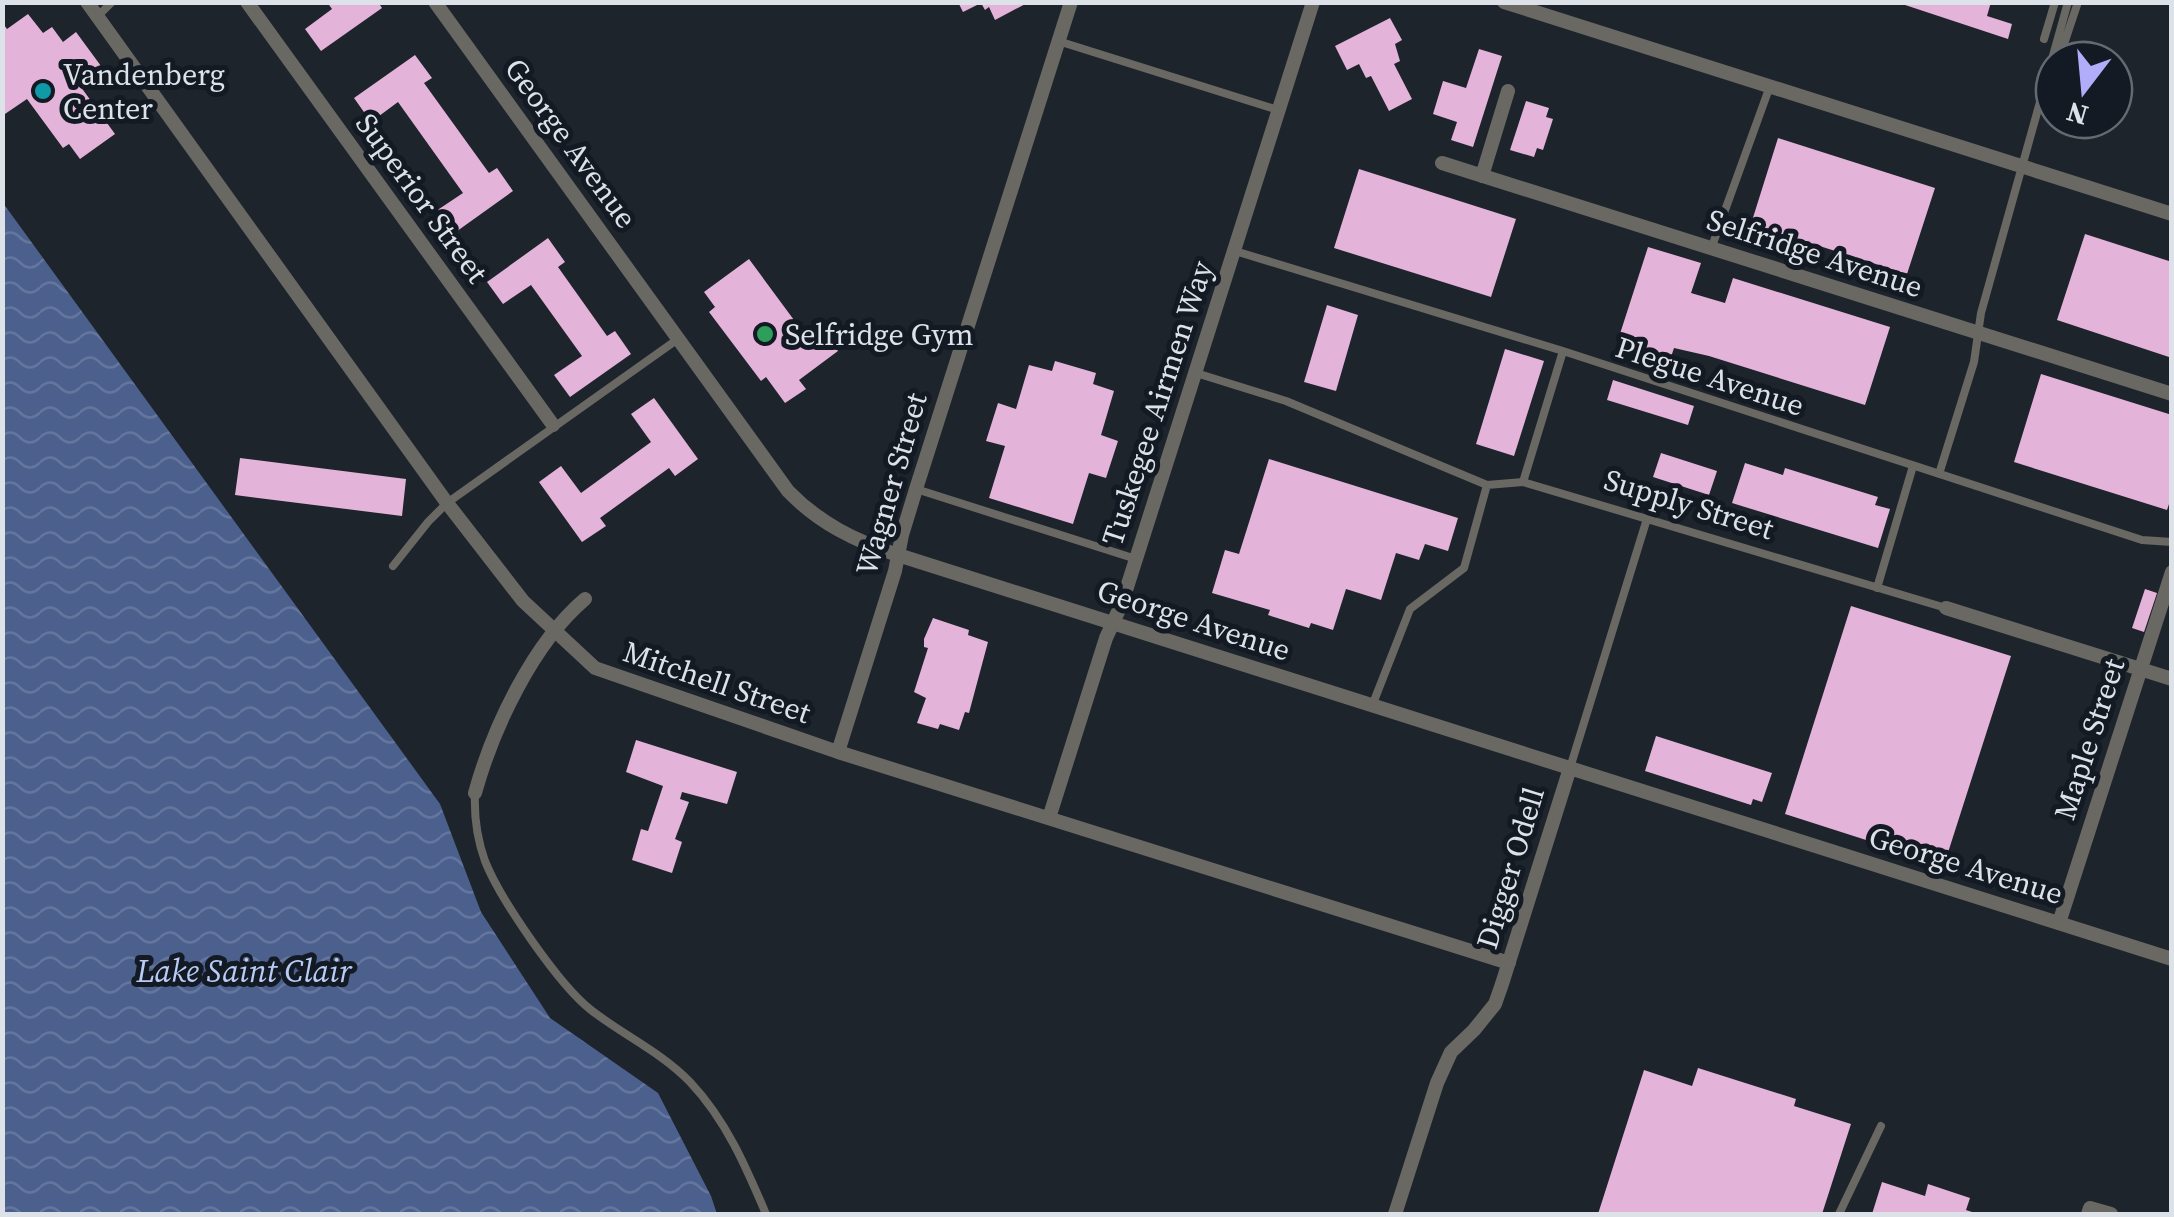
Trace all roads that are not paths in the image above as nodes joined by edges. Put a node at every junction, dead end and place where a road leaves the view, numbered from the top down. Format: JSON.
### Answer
{"nodes":[{"id":1,"x":87,"y":2,"type":"edge"},
{"id":2,"x":112,"y":2,"type":"edge"},
{"id":3,"x":247,"y":2,"type":"edge"},
{"id":4,"x":435,"y":2,"type":"edge"},
{"id":5,"x":1070,"y":2,"type":"edge"},
{"id":6,"x":1314,"y":2,"type":"edge"},
{"id":7,"x":1504,"y":2,"type":"edge"},
{"id":8,"x":2055,"y":2,"type":"edge"},
{"id":9,"x":2068,"y":2,"type":"edge"},
{"id":10,"x":2078,"y":2,"type":"edge"},
{"id":11,"x":97,"y":17,"type":"junction"},
{"id":12,"x":2044,"y":39,"type":"dead end"},
{"id":13,"x":2066,"y":40,"type":"edge"},
{"id":14,"x":1058,"y":41,"type":"junction"},
{"id":15,"x":1770,"y":86,"type":"junction"},
{"id":16,"x":1508,"y":91,"type":"dead end"},
{"id":17,"x":1279,"y":110,"type":"junction"},
{"id":18,"x":1442,"y":163,"type":"dead end"},
{"id":19,"x":2020,"y":166,"type":"junction"},
{"id":20,"x":1482,"y":176,"type":"junction"},
{"id":21,"x":2172,"y":214,"type":"edge"},
{"id":22,"x":1711,"y":248,"type":"junction"},
{"id":23,"x":1234,"y":251,"type":"junction"},
{"id":24,"x":1978,"y":334,"type":"junction"},
{"id":25,"x":678,"y":339,"type":"junction"},
{"id":26,"x":1563,"y":351,"type":"junction"},
{"id":27,"x":1196,"y":373,"type":"junction"},
{"id":28,"x":2172,"y":394,"type":"edge"},
{"id":29,"x":553,"y":426,"type":"junction"},
{"id":30,"x":1913,"y":466,"type":"junction"},
{"id":31,"x":1939,"y":474,"type":"junction"},
{"id":32,"x":1523,"y":482,"type":"junction"},
{"id":33,"x":1487,"y":485,"type":"junction"},
{"id":34,"x":916,"y":488,"type":"junction"},
{"id":35,"x":448,"y":503,"type":"junction"},
{"id":36,"x":1646,"y":522,"type":"junction"},
{"id":37,"x":2172,"y":542,"type":"edge"},
{"id":38,"x":898,"y":555,"type":"junction"},
{"id":39,"x":1136,"y":559,"type":"junction"},
{"id":40,"x":393,"y":566,"type":"dead end"},
{"id":41,"x":2172,"y":572,"type":"edge"},
{"id":42,"x":1876,"y":588,"type":"junction"},
{"id":43,"x":585,"y":600,"type":"dead end"},
{"id":44,"x":1946,"y":608,"type":"joint"},
{"id":45,"x":1113,"y":623,"type":"junction"},
{"id":46,"x":552,"y":631,"type":"junction"},
{"id":47,"x":2140,"y":669,"type":"junction"},
{"id":48,"x":2172,"y":679,"type":"edge"},
{"id":49,"x":1372,"y":706,"type":"junction"},
{"id":50,"x":838,"y":752,"type":"junction"},
{"id":51,"x":1570,"y":768,"type":"junction"},
{"id":52,"x":474,"y":793,"type":"joint"},
{"id":53,"x":1049,"y":818,"type":"junction"},
{"id":54,"x":2059,"y":923,"type":"junction"},
{"id":55,"x":2172,"y":959,"type":"edge"},
{"id":56,"x":1509,"y":963,"type":"junction"},
{"id":57,"x":1880,"y":1126,"type":"dead end"},
{"id":58,"x":2089,"y":1211,"type":"edge"},
{"id":59,"x":766,"y":1214,"type":"edge"},
{"id":60,"x":1395,"y":1214,"type":"edge"},
{"id":61,"x":1840,"y":1214,"type":"edge"},
{"id":62,"x":2111,"y":1214,"type":"edge"}],
"edges":[{"from":1,"to":11,"type":"street","name":"Mitchell Street"},
{"from":2,"to":11,"type":"lane"},
{"from":3,"to":29,"type":"street","name":"Superior Street"},
{"from":4,"to":25,"type":"street","name":"George Avenue"},
{"from":5,"to":14,"type":"street","name":"Wagner Street"},
{"from":6,"to":17,"type":"street","name":"Tuskegee Airmen Way"},
{"from":7,"to":15,"type":"street"},
{"from":8,"to":12,"type":"lane"},
{"from":9,"to":19,"type":"lane"},
{"from":10,"to":13,"type":"lane"},
{"from":11,"to":35,"type":"street","name":"Mitchell Street"},
{"from":14,"to":17,"type":"lane"},
{"from":14,"to":34,"type":"street","name":"Wagner Street"},
{"from":15,"to":19,"type":"street"},
{"from":15,"to":22,"type":"lane"},
{"from":16,"to":20,"type":"street"},
{"from":17,"to":23,"type":"street","name":"Tuskegee Airmen Way"},
{"from":18,"to":20,"type":"street","name":"Selfridge Avenue"},
{"from":19,"to":21,"type":"street"},
{"from":19,"to":24,"type":"lane"},
{"from":20,"to":22,"type":"street","name":"Selfridge Avenue"},
{"from":22,"to":24,"type":"street","name":"Selfridge Avenue"},
{"from":23,"to":26,"type":"lane","name":"Plegue Avenue"},
{"from":23,"to":27,"type":"street","name":"Tuskegee Airmen Way"},
{"from":24,"to":28,"type":"street","name":"Selfridge Avenue"},
{"from":24,"to":31,"type":"lane"},
{"from":25,"to":29,"type":"lane"},
{"from":25,"to":38,"type":"street","name":"George Avenue"},
{"from":26,"to":30,"type":"lane","name":"Plegue Avenue"},
{"from":26,"to":32,"type":"lane"},
{"from":27,"to":33,"type":"lane","name":"Supply Street"},
{"from":27,"to":39,"type":"street","name":"Tuskegee Airmen Way"},
{"from":29,"to":35,"type":"lane"},
{"from":30,"to":31,"type":"lane","name":"Plegue Avenue"},
{"from":30,"to":42,"type":"lane"},
{"from":31,"to":37,"type":"lane","name":"Plegue Avenue"},
{"from":32,"to":33,"type":"lane","name":"Supply Street"},
{"from":32,"to":36,"type":"lane","name":"Supply Street"},
{"from":33,"to":49,"type":"lane"},
{"from":34,"to":38,"type":"street","name":"Wagner Street"},
{"from":34,"to":39,"type":"lane"},
{"from":35,"to":40,"type":"lane"},
{"from":35,"to":46,"type":"street","name":"Mitchell Street"},
{"from":36,"to":42,"type":"lane","name":"Supply Street"},
{"from":36,"to":51,"type":"lane","name":"Digger Odell"},
{"from":38,"to":45,"type":"street","name":"George Avenue"},
{"from":38,"to":50,"type":"street","name":"Wagner Street"},
{"from":39,"to":45,"type":"street","name":"Tuskegee Airmen Way"},
{"from":41,"to":47,"type":"street","name":"Maple Street"},
{"from":42,"to":44,"type":"lane","name":"Supply Street"},
{"from":43,"to":46,"type":"street"},
{"from":44,"to":47,"type":"street","name":"Supply Street"},
{"from":45,"to":49,"type":"street","name":"George Avenue"},
{"from":45,"to":53,"type":"street","name":"Tuskegee Airmen Way"},
{"from":46,"to":50,"type":"street","name":"Mitchell Street"},
{"from":46,"to":52,"type":"street"},
{"from":47,"to":48,"type":"street","name":"Supply Street"},
{"from":47,"to":54,"type":"street","name":"Maple Street"},
{"from":49,"to":51,"type":"street","name":"George Avenue"},
{"from":50,"to":53,"type":"street","name":"Mitchell Street"},
{"from":51,"to":54,"type":"street","name":"George Avenue"},
{"from":51,"to":56,"type":"street","name":"Digger Odell"},
{"from":52,"to":59,"type":"lane"},
{"from":53,"to":56,"type":"street","name":"Mitchell Street"},
{"from":54,"to":55,"type":"street","name":"George Avenue"},
{"from":56,"to":60,"type":"street","name":"Digger Odell"},
{"from":57,"to":61,"type":"lane"},
{"from":58,"to":62,"type":"street"}]}
